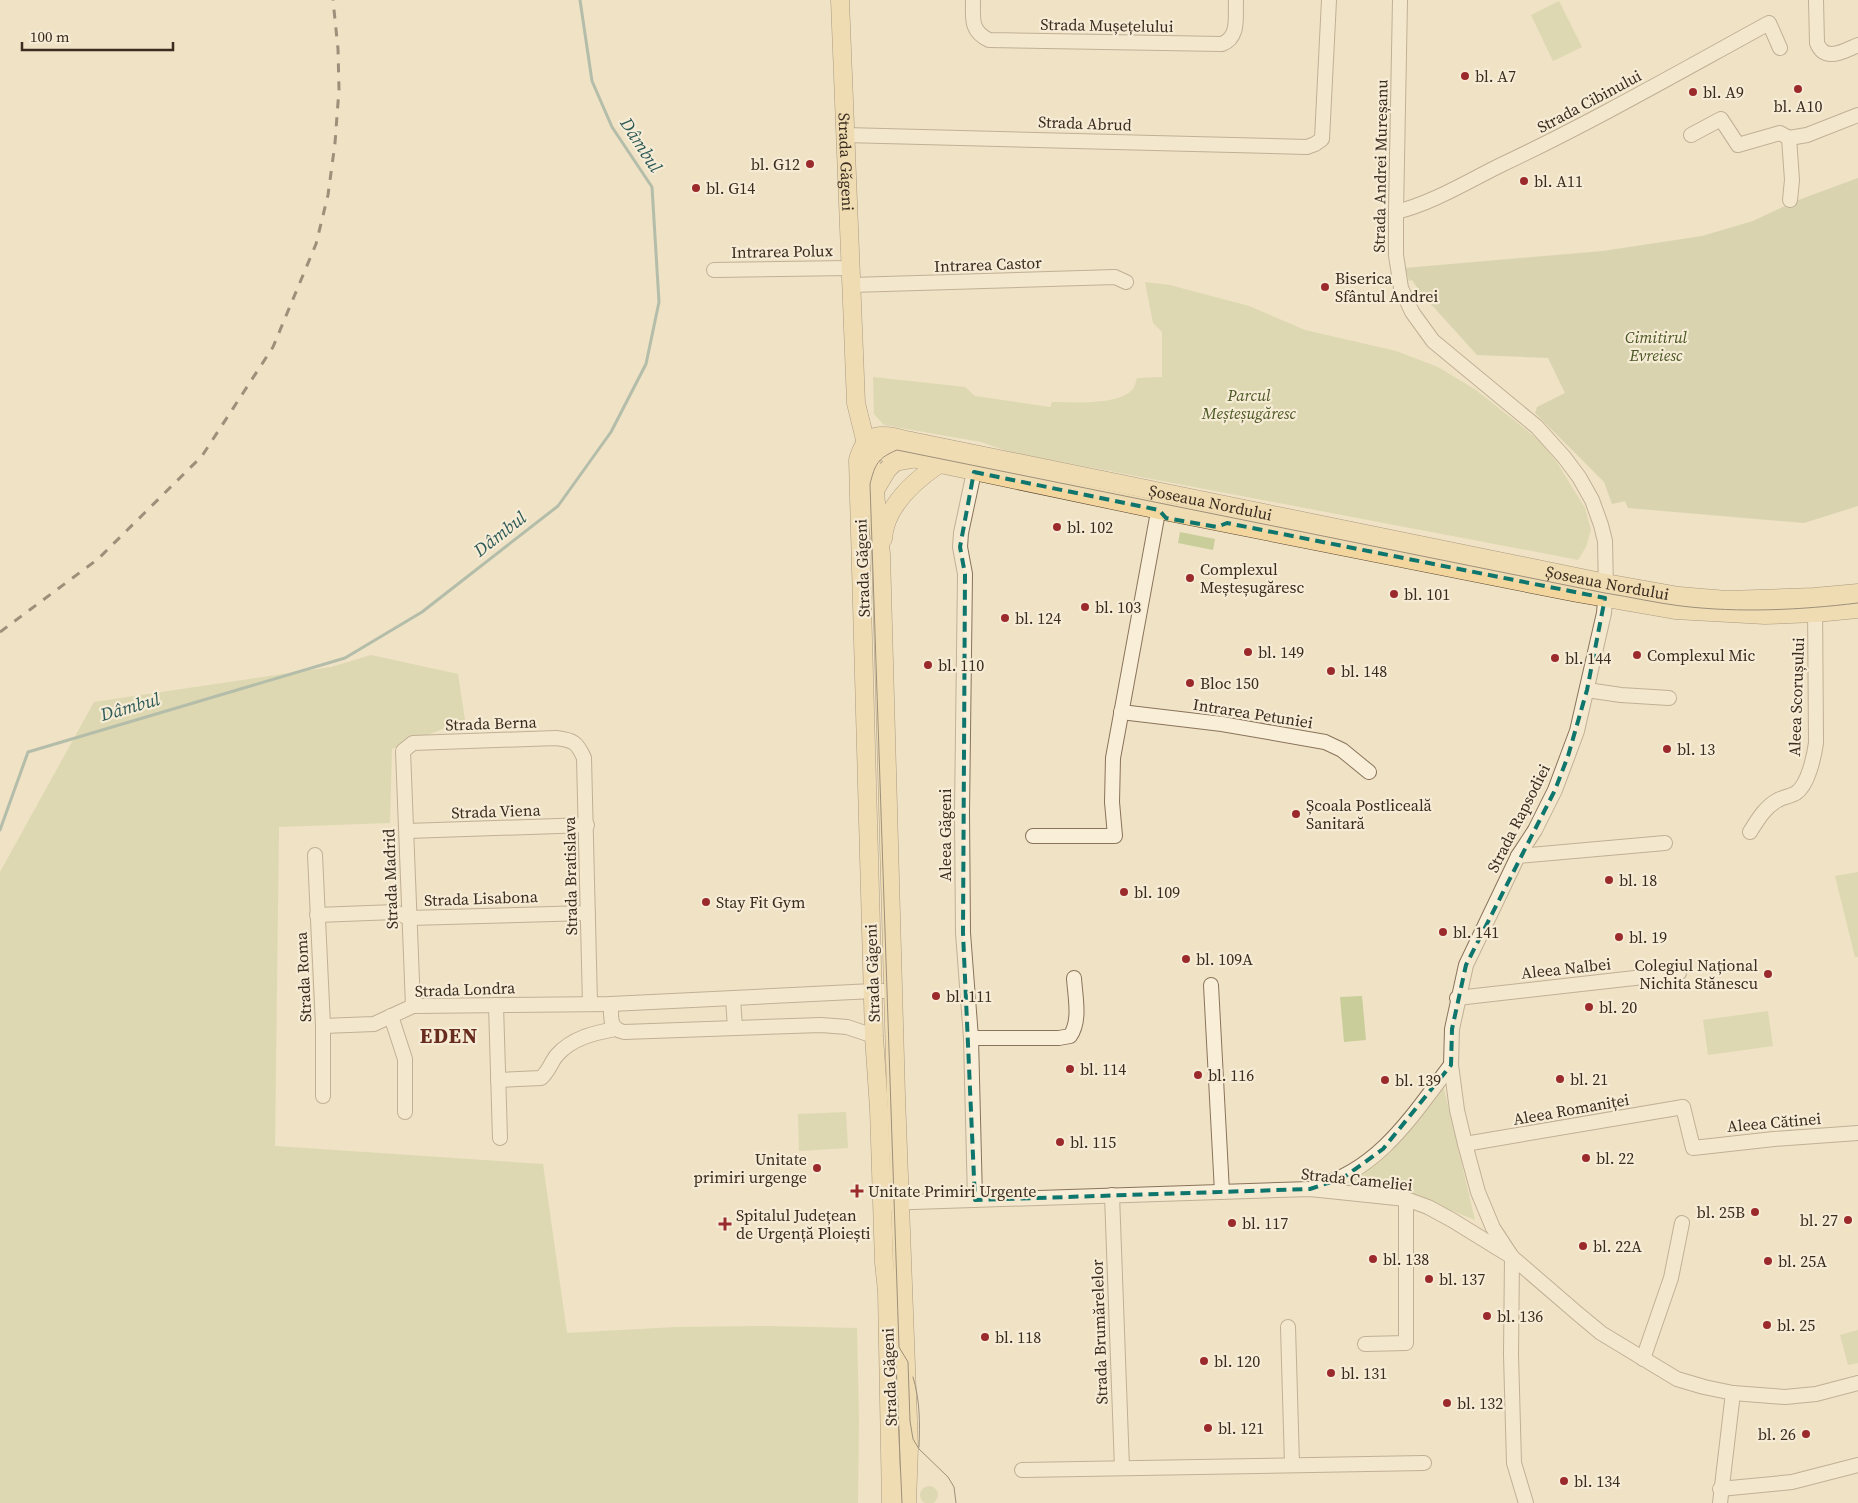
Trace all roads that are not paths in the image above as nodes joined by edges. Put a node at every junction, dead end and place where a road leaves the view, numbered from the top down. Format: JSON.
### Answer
{"nodes":[{"id":1,"x":840,"y":0,"type":"edge"},
{"id":2,"x":973,"y":0,"type":"edge"},
{"id":3,"x":1236,"y":0,"type":"edge"},
{"id":4,"x":1329,"y":0,"type":"edge"},
{"id":5,"x":1400,"y":0,"type":"edge"},
{"id":6,"x":1821,"y":2,"type":"edge"},
{"id":7,"x":1858,"y":45,"type":"edge"},
{"id":8,"x":1780,"y":48,"type":"dead end"},
{"id":9,"x":1858,"y":115,"type":"edge"},
{"id":10,"x":845,"y":135,"type":"junction"},
{"id":11,"x":1691,"y":135,"type":"dead end"},
{"id":12,"x":1789,"y":138,"type":"junction"},
{"id":13,"x":1790,"y":200,"type":"dead end"},
{"id":14,"x":1396,"y":212,"type":"junction"},
{"id":15,"x":850,"y":268,"type":"junction"},
{"id":16,"x":714,"y":270,"type":"dead end"},
{"id":17,"x":1126,"y":282,"type":"dead end"},
{"id":18,"x":851,"y":285,"type":"junction"},
{"id":19,"x":865,"y":444,"type":"junction"},
{"id":20,"x":912,"y":459,"type":"junction"},
{"id":21,"x":939,"y":464,"type":"junction"},
{"id":22,"x":974,"y":472,"type":"junction"},
{"id":23,"x":875,"y":490,"type":"junction"},
{"id":24,"x":1161,"y":492,"type":"junction"},
{"id":25,"x":1159,"y":510,"type":"junction"},
{"id":26,"x":881,"y":554,"type":"junction"},
{"id":27,"x":1606,"y":590,"type":"junction"},
{"id":28,"x":1815,"y":605,"type":"junction"},
{"id":29,"x":1858,"y":606,"type":"edge"},
{"id":30,"x":1587,"y":690,"type":"junction"},
{"id":31,"x":1669,"y":698,"type":"dead end"},
{"id":32,"x":1121,"y":712,"type":"junction"},
{"id":33,"x":580,"y":748,"type":"joint"},
{"id":34,"x":403,"y":751,"type":"joint"},
{"id":35,"x":1370,"y":772,"type":"dead end"},
{"id":36,"x":587,"y":825,"type":"junction"},
{"id":37,"x":406,"y":831,"type":"junction"},
{"id":38,"x":1750,"y":832,"type":"dead end"},
{"id":39,"x":1033,"y":836,"type":"dead end"},
{"id":40,"x":1665,"y":843,"type":"dead end"},
{"id":41,"x":315,"y":855,"type":"dead end"},
{"id":42,"x":1518,"y":856,"type":"junction"},
{"id":43,"x":588,"y":912,"type":"junction"},
{"id":44,"x":317,"y":915,"type":"junction"},
{"id":45,"x":409,"y":918,"type":"junction"},
{"id":46,"x":1679,"y":973,"type":"dead end"},
{"id":47,"x":1074,"y":978,"type":"dead end"},
{"id":48,"x":1211,"y":985,"type":"dead end"},
{"id":49,"x":873,"y":990,"type":"junction"},
{"id":50,"x":894,"y":991,"type":"junction"},
{"id":51,"x":733,"y":998,"type":"junction"},
{"id":52,"x":1457,"y":998,"type":"junction"},
{"id":53,"x":590,"y":1004,"type":"junction"},
{"id":54,"x":611,"y":1004,"type":"junction"},
{"id":55,"x":496,"y":1005,"type":"junction"},
{"id":56,"x":413,"y":1006,"type":"junction"},
{"id":57,"x":391,"y":1016,"type":"junction"},
{"id":58,"x":323,"y":1026,"type":"junction"},
{"id":59,"x":735,"y":1027,"type":"junction"},
{"id":60,"x":615,"y":1029,"type":"junction"},
{"id":61,"x":874,"y":1036,"type":"junction"},
{"id":62,"x":971,"y":1038,"type":"junction"},
{"id":63,"x":1452,"y":1065,"type":"junction"},
{"id":64,"x":498,"y":1080,"type":"junction"},
{"id":65,"x":323,"y":1096,"type":"dead end"},
{"id":66,"x":405,"y":1112,"type":"dead end"},
{"id":67,"x":1858,"y":1133,"type":"edge"},
{"id":68,"x":500,"y":1138,"type":"dead end"},
{"id":69,"x":1464,"y":1144,"type":"junction"},
{"id":70,"x":1693,"y":1148,"type":"joint"},
{"id":71,"x":1310,"y":1189,"type":"junction"},
{"id":72,"x":1222,"y":1192,"type":"junction"},
{"id":73,"x":1112,"y":1195,"type":"junction"},
{"id":74,"x":1406,"y":1199,"type":"junction"},
{"id":75,"x":974,"y":1200,"type":"junction"},
{"id":76,"x":892,"y":1203,"type":"junction"},
{"id":77,"x":1682,"y":1223,"type":"dead end"},
{"id":78,"x":1512,"y":1257,"type":"junction"},
{"id":79,"x":1288,"y":1327,"type":"dead end"},
{"id":80,"x":1366,"y":1344,"type":"dead end"},
{"id":81,"x":1643,"y":1359,"type":"junction"},
{"id":82,"x":1858,"y":1383,"type":"edge"},
{"id":83,"x":1733,"y":1393,"type":"junction"},
{"id":84,"x":1424,"y":1462,"type":"dead end"},
{"id":85,"x":1292,"y":1464,"type":"junction"},
{"id":86,"x":1858,"y":1465,"type":"edge"},
{"id":87,"x":1122,"y":1468,"type":"junction"},
{"id":88,"x":1022,"y":1470,"type":"dead end"},
{"id":89,"x":1720,"y":1496,"type":"edge"},
{"id":90,"x":891,"y":1503,"type":"edge"},
{"id":91,"x":907,"y":1503,"type":"edge"},
{"id":92,"x":1526,"y":1503,"type":"edge"}],
"edges":[{"from":1,"to":10,"type":"main road","name":"Strada Găgeni"},
{"from":2,"to":3,"type":"street","name":"Strada Mușețelului"},
{"from":4,"to":10,"type":"street","name":"Strada Abrud"},
{"from":5,"to":14,"type":"street","name":"Strada Andrei Mureșanu"},
{"from":6,"to":7,"type":"street"},
{"from":8,"to":14,"type":"street","name":"Strada Cibinului"},
{"from":9,"to":12,"type":"street"},
{"from":10,"to":15,"type":"main road","name":"Strada Găgeni"},
{"from":11,"to":12,"type":"street"},
{"from":12,"to":13,"type":"street"},
{"from":14,"to":27,"type":"street","name":"Strada Andrei Mureșanu"},
{"from":15,"to":16,"type":"street","name":"Intrarea Polux"},
{"from":15,"to":18,"type":"main road","name":"Strada Găgeni"},
{"from":17,"to":18,"type":"street","name":"Intrarea Castor"},
{"from":18,"to":19,"type":"main road","name":"Strada Găgeni"},
{"from":19,"to":20,"type":"main road","name":"Șoseaua Nordului"},
{"from":19,"to":23,"type":"main road","name":"Strada Găgeni"},
{"from":19,"to":24,"type":"main road","name":"Șoseaua Nordului"},
{"from":19,"to":49,"type":"main road","name":"Strada Găgeni"},
{"from":20,"to":21,"type":"main road","name":"Șoseaua Nordului"},
{"from":20,"to":23,"type":"main road"},
{"from":21,"to":22,"type":"main road","name":"Șoseaua Nordului"},
{"from":21,"to":26,"type":"main road"},
{"from":22,"to":25,"type":"main road","name":"Șoseaua Nordului"},
{"from":22,"to":62,"type":"street","name":"Aleea Găgeni"},
{"from":23,"to":26,"type":"main road","name":"Strada Găgeni"},
{"from":24,"to":25,"type":"street"},
{"from":24,"to":27,"type":"main road","name":"Șoseaua Nordului"},
{"from":25,"to":27,"type":"main road","name":"Șoseaua Nordului"},
{"from":25,"to":32,"type":"street"},
{"from":26,"to":50,"type":"main road","name":"Strada Găgeni"},
{"from":27,"to":28,"type":"main road","name":"Șoseaua Nordului"},
{"from":27,"to":30,"type":"street","name":"Strada Rapsodiei"},
{"from":28,"to":29,"type":"main road","name":"Șoseaua Nordului"},
{"from":28,"to":38,"type":"street","name":"Aleea Scorușului"},
{"from":30,"to":31,"type":"street"},
{"from":30,"to":42,"type":"street","name":"Strada Rapsodiei"},
{"from":32,"to":35,"type":"street","name":"Intrarea Petuniei"},
{"from":32,"to":39,"type":"street"},
{"from":33,"to":34,"type":"street","name":"Strada Berna"},
{"from":33,"to":36,"type":"street","name":"Strada Bratislava"},
{"from":34,"to":37,"type":"street","name":"Strada Madrid"},
{"from":36,"to":37,"type":"street","name":"Strada Viena"},
{"from":36,"to":43,"type":"street","name":"Strada Bratislava"},
{"from":37,"to":45,"type":"street","name":"Strada Madrid"},
{"from":40,"to":42,"type":"street"},
{"from":41,"to":44,"type":"street","name":"Strada Roma"},
{"from":42,"to":52,"type":"street","name":"Strada Rapsodiei"},
{"from":43,"to":45,"type":"street","name":"Strada Lisabona"},
{"from":43,"to":53,"type":"street","name":"Strada Bratislava"},
{"from":44,"to":45,"type":"street","name":"Strada Lisabona"},
{"from":44,"to":58,"type":"street","name":"Strada Roma"},
{"from":45,"to":56,"type":"street","name":"Strada Madrid"},
{"from":46,"to":52,"type":"street","name":"Aleea Nalbei"},
{"from":47,"to":62,"type":"street"},
{"from":48,"to":72,"type":"street"},
{"from":49,"to":50,"type":"street","name":"Strada Londra"},
{"from":49,"to":51,"type":"street","name":"Strada Londra"},
{"from":49,"to":61,"type":"main road","name":"Strada Găgeni"},
{"from":50,"to":76,"type":"main road","name":"Strada Găgeni"},
{"from":51,"to":54,"type":"street","name":"Strada Londra"},
{"from":51,"to":59,"type":"street"},
{"from":52,"to":63,"type":"street","name":"Strada Rapsodiei"},
{"from":53,"to":54,"type":"street","name":"Strada Londra"},
{"from":53,"to":55,"type":"street","name":"Strada Londra"},
{"from":54,"to":60,"type":"street"},
{"from":55,"to":56,"type":"street","name":"Strada Londra"},
{"from":55,"to":64,"type":"street"},
{"from":56,"to":57,"type":"street","name":"Strada Londra"},
{"from":57,"to":58,"type":"street","name":"Strada Londra"},
{"from":57,"to":66,"type":"street"},
{"from":58,"to":65,"type":"street","name":"Strada Roma"},
{"from":59,"to":60,"type":"street"},
{"from":59,"to":61,"type":"street"},
{"from":60,"to":64,"type":"street"},
{"from":61,"to":76,"type":"main road","name":"Strada Găgeni"},
{"from":62,"to":75,"type":"street","name":"Aleea Găgeni"},
{"from":63,"to":69,"type":"street","name":"Strada Rapsodiei"},
{"from":63,"to":71,"type":"street"},
{"from":64,"to":68,"type":"street"},
{"from":67,"to":70,"type":"street","name":"Aleea Cătinei"},
{"from":69,"to":70,"type":"street","name":"Aleea Romaniței"},
{"from":69,"to":78,"type":"street","name":"Strada Rapsodiei"},
{"from":71,"to":72,"type":"street","name":"Strada Cameliei"},
{"from":71,"to":74,"type":"street","name":"Strada Cameliei"},
{"from":72,"to":73,"type":"street","name":"Strada Cameliei"},
{"from":73,"to":75,"type":"street","name":"Strada Cameliei"},
{"from":73,"to":87,"type":"street","name":"Strada Brumărelelor"},
{"from":74,"to":78,"type":"street","name":"Strada Cameliei"},
{"from":74,"to":80,"type":"street"},
{"from":75,"to":76,"type":"street","name":"Strada Cameliei"},
{"from":76,"to":90,"type":"main road","name":"Strada Găgeni"},
{"from":76,"to":91,"type":"main road","name":"Strada Găgeni"},
{"from":77,"to":81,"type":"street"},
{"from":78,"to":81,"type":"street","name":"Strada Cameliei"},
{"from":78,"to":92,"type":"street"},
{"from":79,"to":85,"type":"street"},
{"from":81,"to":83,"type":"street","name":"Strada Cameliei"},
{"from":82,"to":83,"type":"street","name":"Strada Cameliei"},
{"from":83,"to":89,"type":"street"},
{"from":84,"to":85,"type":"street"},
{"from":85,"to":87,"type":"street"},
{"from":86,"to":89,"type":"street"},
{"from":87,"to":88,"type":"street"}]}
